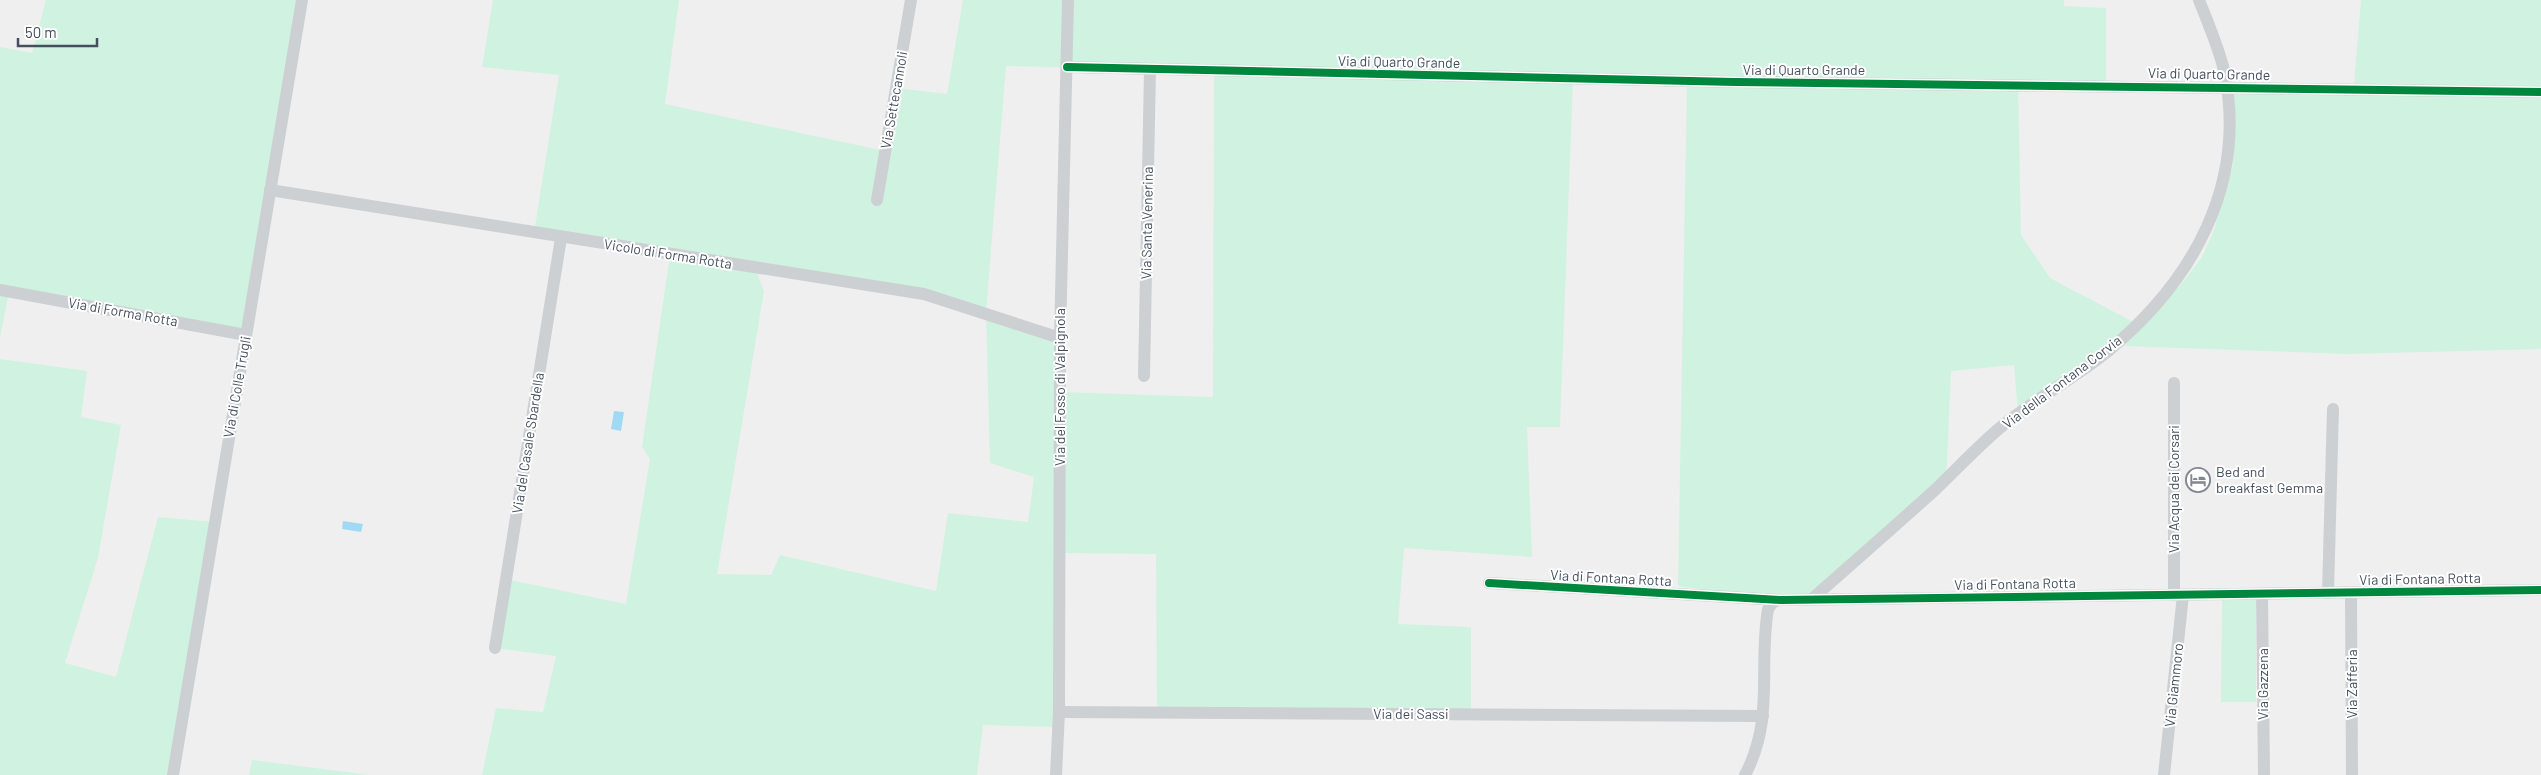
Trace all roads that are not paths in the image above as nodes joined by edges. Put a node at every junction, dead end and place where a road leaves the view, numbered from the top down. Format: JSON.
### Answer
{"nodes":[{"id":1,"x":302,"y":0,"type":"edge"},
{"id":2,"x":911,"y":0,"type":"edge"},
{"id":3,"x":1068,"y":0,"type":"edge"},
{"id":4,"x":2199,"y":0,"type":"edge"},
{"id":5,"x":1067,"y":67,"type":"junction"},
{"id":6,"x":1150,"y":70,"type":"junction"},
{"id":7,"x":2226,"y":86,"type":"junction"},
{"id":8,"x":2541,"y":92,"type":"edge"},
{"id":9,"x":270,"y":190,"type":"junction"},
{"id":10,"x":877,"y":200,"type":"dead end"},
{"id":11,"x":561,"y":238,"type":"junction"},
{"id":12,"x":0,"y":290,"type":"edge"},
{"id":13,"x":246,"y":335,"type":"junction"},
{"id":14,"x":1060,"y":338,"type":"junction"},
{"id":15,"x":1144,"y":376,"type":"dead end"},
{"id":16,"x":2174,"y":383,"type":"dead end"},
{"id":17,"x":2333,"y":409,"type":"dead end"},
{"id":18,"x":1489,"y":584,"type":"dead end"},
{"id":19,"x":2541,"y":590,"type":"edge"},
{"id":20,"x":2328,"y":593,"type":"junction"},
{"id":21,"x":2351,"y":593,"type":"junction"},
{"id":22,"x":2262,"y":594,"type":"junction"},
{"id":23,"x":2178,"y":595,"type":"junction"},
{"id":24,"x":1813,"y":598,"type":"junction"},
{"id":25,"x":1780,"y":600,"type":"junction"},
{"id":26,"x":495,"y":648,"type":"dead end"},
{"id":27,"x":1059,"y":712,"type":"junction"},
{"id":28,"x":1764,"y":716,"type":"junction"},
{"id":29,"x":174,"y":775,"type":"edge"},
{"id":30,"x":1056,"y":775,"type":"edge"},
{"id":31,"x":1745,"y":775,"type":"edge"},
{"id":32,"x":2164,"y":775,"type":"edge"},
{"id":33,"x":2264,"y":775,"type":"edge"},
{"id":34,"x":2352,"y":775,"type":"edge"}],
"edges":[{"from":1,"to":9,"type":"street","name":"Via di Colle Trugli"},
{"from":2,"to":10,"type":"street","name":"Via Settecannoli"},
{"from":3,"to":5,"type":"street","name":"Via del Fosso di Valpignola"},
{"from":4,"to":7,"type":"street","name":"Via della Fontana Corvia"},
{"from":5,"to":6,"type":"street","name":"Via di Quarto Grande"},
{"from":5,"to":14,"type":"street","name":"Via del Fosso di Valpignola"},
{"from":6,"to":7,"type":"street","name":"Via di Quarto Grande"},
{"from":6,"to":15,"type":"street","name":"Via Santa Venerina"},
{"from":7,"to":8,"type":"street","name":"Via di Quarto Grande"},
{"from":7,"to":24,"type":"street","name":"Via della Fontana Corvia"},
{"from":9,"to":11,"type":"street","name":"Vicolo di Forma Rotta"},
{"from":9,"to":13,"type":"street","name":"Via di Colle Trugli"},
{"from":11,"to":14,"type":"street","name":"Vicolo di Forma Rotta"},
{"from":11,"to":26,"type":"street","name":"Via del Casale Sbardella"},
{"from":12,"to":13,"type":"street","name":"Via di Forma Rotta"},
{"from":13,"to":29,"type":"street","name":"Via di Colle Trugli"},
{"from":14,"to":27,"type":"street","name":"Via del Fosso di Valpignola"},
{"from":16,"to":23,"type":"street","name":"Via Acqua dei Corsari"},
{"from":17,"to":20,"type":"street"},
{"from":18,"to":25,"type":"street","name":"Via di Fontana Rotta"},
{"from":19,"to":21,"type":"street","name":"Via di Fontana Rotta"},
{"from":20,"to":21,"type":"street","name":"Via di Fontana Rotta"},
{"from":20,"to":22,"type":"street","name":"Via di Fontana Rotta"},
{"from":21,"to":34,"type":"street","name":"Via Zafferia"},
{"from":22,"to":23,"type":"street","name":"Via di Fontana Rotta"},
{"from":22,"to":33,"type":"street","name":"Via Gazzena"},
{"from":23,"to":24,"type":"street","name":"Via di Fontana Rotta"},
{"from":23,"to":32,"type":"street","name":"Via Giammoro"},
{"from":24,"to":25,"type":"street","name":"Via di Fontana Rotta"},
{"from":25,"to":28,"type":"street"},
{"from":27,"to":28,"type":"street","name":"Via dei Sassi"},
{"from":27,"to":30,"type":"street","name":"Via del Fosso di Valpignola"},
{"from":28,"to":31,"type":"street"}]}
